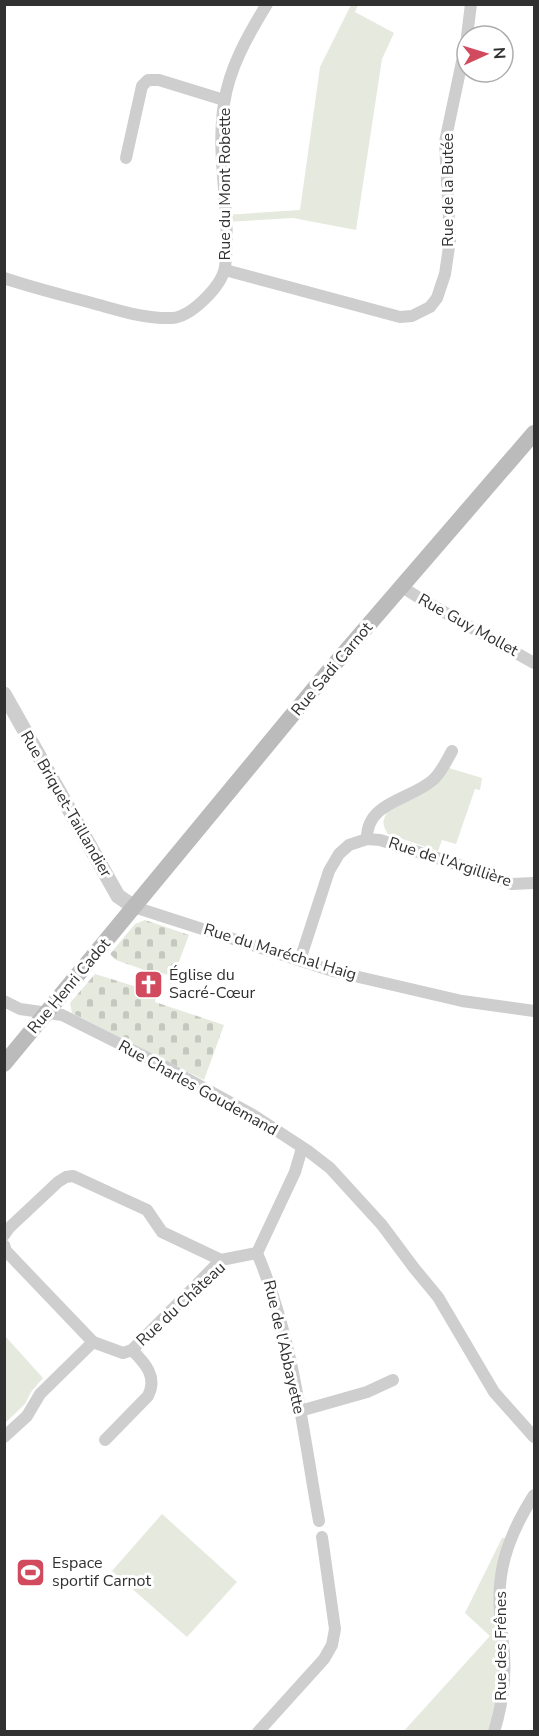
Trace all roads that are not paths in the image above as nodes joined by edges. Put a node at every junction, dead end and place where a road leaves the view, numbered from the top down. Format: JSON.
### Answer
{"nodes":[{"id":1,"x":471,"y":4,"type":"edge"},
{"id":2,"x":265,"y":5,"type":"edge"},
{"id":3,"x":469,"y":24,"type":"edge"},
{"id":4,"x":457,"y":84,"type":"edge"},
{"id":5,"x":224,"y":100,"type":"junction"},
{"id":6,"x":126,"y":158,"type":"dead end"},
{"id":7,"x":225,"y":270,"type":"junction"},
{"id":8,"x":4,"y":278,"type":"edge"},
{"id":9,"x":534,"y":434,"type":"edge"},
{"id":10,"x":402,"y":587,"type":"junction"},
{"id":11,"x":534,"y":663,"type":"edge"},
{"id":12,"x":4,"y":694,"type":"edge"},
{"id":13,"x":452,"y":751,"type":"dead end"},
{"id":14,"x":367,"y":839,"type":"junction"},
{"id":15,"x":534,"y":883,"type":"edge"},
{"id":16,"x":134,"y":908,"type":"junction"},
{"id":17,"x":300,"y":960,"type":"junction"},
{"id":18,"x":4,"y":1001,"type":"edge"},
{"id":19,"x":534,"y":1011,"type":"edge"},
{"id":20,"x":46,"y":1013,"type":"junction"},
{"id":21,"x":4,"y":1064,"type":"edge"},
{"id":22,"x":302,"y":1148,"type":"junction"},
{"id":23,"x":4,"y":1235,"type":"edge"},
{"id":24,"x":4,"y":1245,"type":"edge"},
{"id":25,"x":257,"y":1252,"type":"junction"},
{"id":26,"x":221,"y":1260,"type":"junction"},
{"id":27,"x":93,"y":1342,"type":"junction"},
{"id":28,"x":132,"y":1350,"type":"junction"},
{"id":29,"x":393,"y":1380,"type":"dead end"},
{"id":30,"x":300,"y":1411,"type":"junction"},
{"id":31,"x":4,"y":1437,"type":"edge"},
{"id":32,"x":534,"y":1437,"type":"edge"},
{"id":33,"x":105,"y":1440,"type":"dead end"},
{"id":34,"x":534,"y":1495,"type":"edge"},
{"id":35,"x":319,"y":1521,"type":"dead end"},
{"id":36,"x":322,"y":1537,"type":"dead end"},
{"id":37,"x":258,"y":1731,"type":"edge"},
{"id":38,"x":494,"y":1731,"type":"edge"}],
"edges":[{"from":1,"to":3,"type":"street","name":"Rue de la Butée"},
{"from":2,"to":5,"type":"street","name":"Rue du Mont Robette"},
{"from":4,"to":7,"type":"street","name":"Rue de la Butée"},
{"from":5,"to":6,"type":"street"},
{"from":5,"to":7,"type":"street","name":"Rue du Mont Robette"},
{"from":7,"to":8,"type":"street","name":"Rue du Mont Robette"},
{"from":9,"to":10,"type":"main road","name":"Rue Sadi Carnot"},
{"from":10,"to":11,"type":"street","name":"Rue Guy Mollet"},
{"from":10,"to":16,"type":"main road","name":"Rue Sadi Carnot"},
{"from":12,"to":16,"type":"street","name":"Rue Briquet-Taillandier"},
{"from":13,"to":14,"type":"street"},
{"from":14,"to":15,"type":"street","name":"Rue de l'Argillière"},
{"from":14,"to":17,"type":"street","name":"Rue de l'Argillière"},
{"from":16,"to":17,"type":"street","name":"Rue du Maréchal Haig"},
{"from":16,"to":20,"type":"main road","name":"Rue Henri Cadot"},
{"from":17,"to":19,"type":"street","name":"Rue du Maréchal Haig"},
{"from":18,"to":20,"type":"street","name":"Rue Charles Goudemand"},
{"from":20,"to":21,"type":"main road","name":"Rue Henri Cadot"},
{"from":20,"to":22,"type":"street","name":"Rue Charles Goudemand"},
{"from":22,"to":25,"type":"street"},
{"from":22,"to":32,"type":"street","name":"Rue Charles Goudemand"},
{"from":23,"to":26,"type":"street"},
{"from":24,"to":27,"type":"street"},
{"from":25,"to":26,"type":"street","name":"Rue du Château"},
{"from":25,"to":30,"type":"street","name":"Rue de l'Abbayette"},
{"from":26,"to":28,"type":"street","name":"Rue du Château"},
{"from":27,"to":28,"type":"street","name":"Rue du Château"},
{"from":27,"to":31,"type":"street"},
{"from":28,"to":33,"type":"street"},
{"from":29,"to":30,"type":"street"},
{"from":30,"to":35,"type":"street","name":"Rue de l'Abbayette"},
{"from":34,"to":38,"type":"street","name":"Rue des Frênes"},
{"from":36,"to":37,"type":"street"}]}
